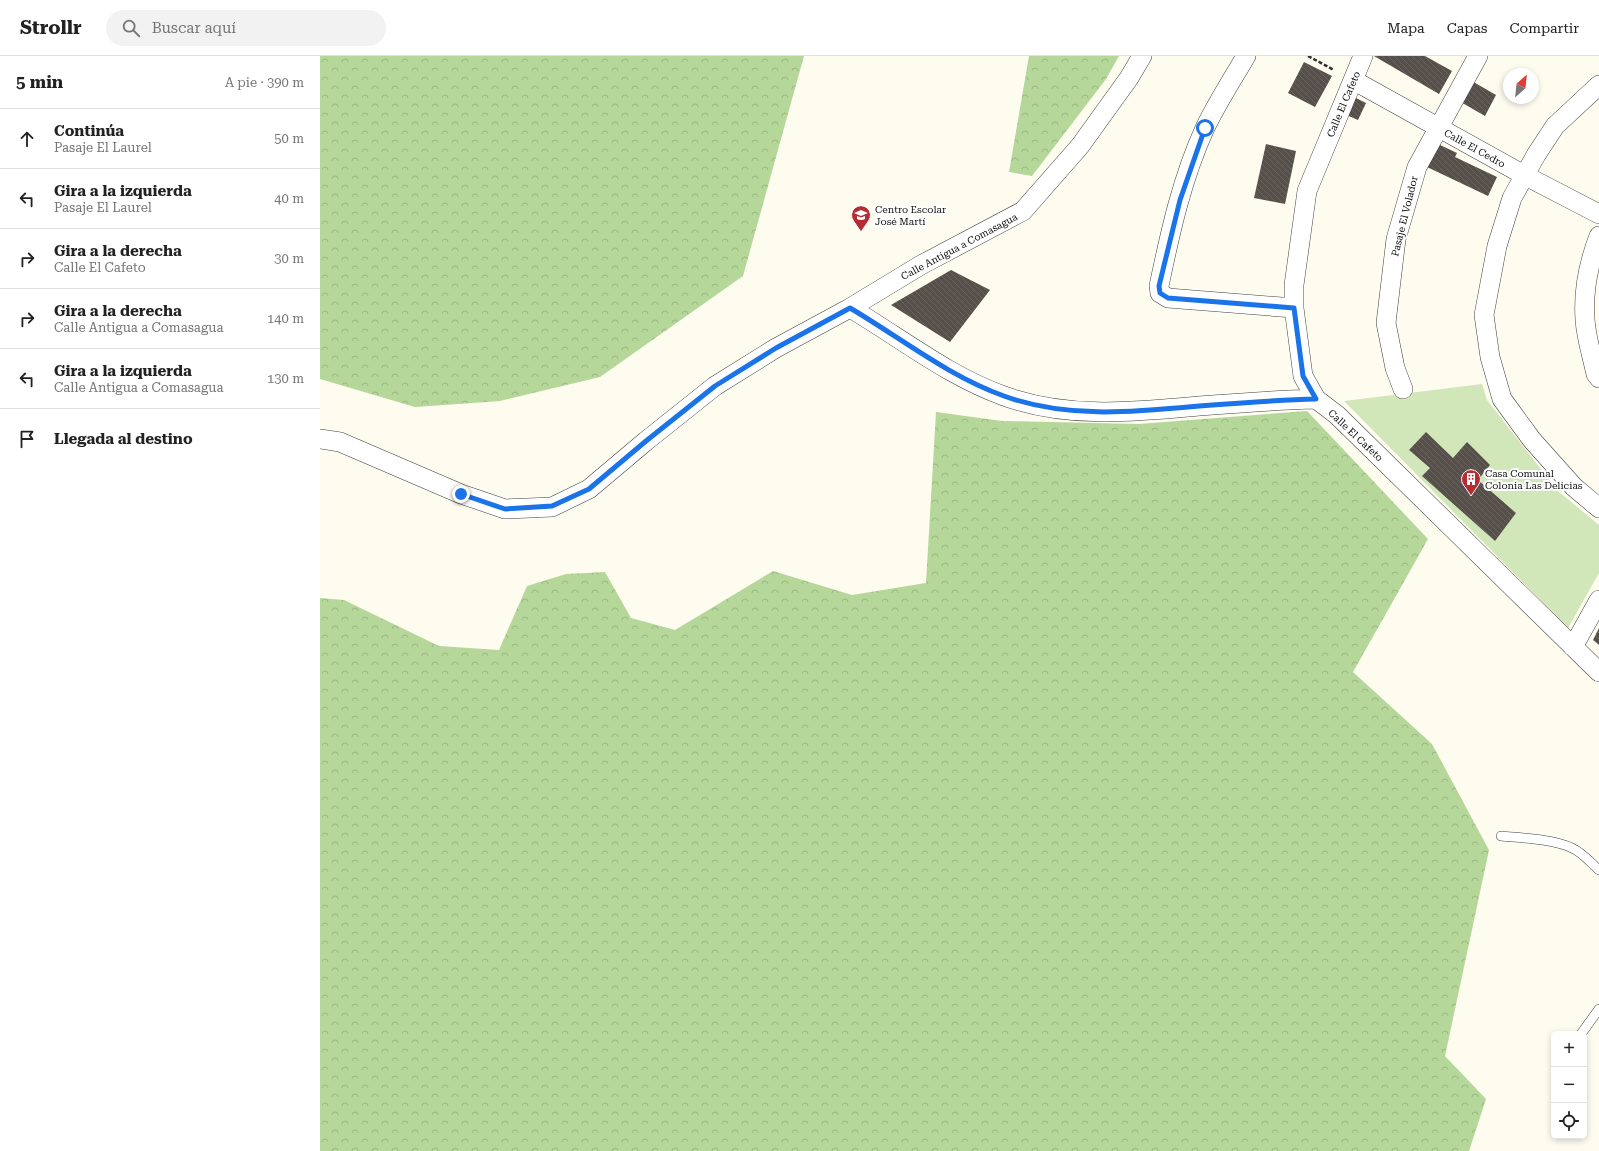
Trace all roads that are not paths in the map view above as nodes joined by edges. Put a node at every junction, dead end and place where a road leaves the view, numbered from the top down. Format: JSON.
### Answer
{"nodes":[{"id":1,"x":1142,"y":56,"type":"edge"},
{"id":2,"x":1246,"y":56,"type":"edge"},
{"id":3,"x":1362,"y":56,"type":"edge"},
{"id":4,"x":1478,"y":56,"type":"edge"},
{"id":5,"x":1353,"y":80,"type":"junction"},
{"id":6,"x":1599,"y":85,"type":"edge"},
{"id":7,"x":1438,"y":127,"type":"junction"},
{"id":8,"x":1524,"y":175,"type":"junction"},
{"id":9,"x":1599,"y":214,"type":"edge"},
{"id":10,"x":1599,"y":236,"type":"edge"},
{"id":11,"x":850,"y":308,"type":"junction"},
{"id":12,"x":1294,"y":308,"type":"junction"},
{"id":13,"x":1599,"y":378,"type":"edge"},
{"id":14,"x":1403,"y":389,"type":"dead end"},
{"id":15,"x":1316,"y":399,"type":"junction"},
{"id":16,"x":320,"y":440,"type":"edge"},
{"id":17,"x":1599,"y":508,"type":"edge"},
{"id":18,"x":1599,"y":600,"type":"edge"},
{"id":19,"x":1573,"y":647,"type":"junction"},
{"id":20,"x":1599,"y":672,"type":"edge"},
{"id":21,"x":1501,"y":836,"type":"dead end"},
{"id":22,"x":1599,"y":870,"type":"edge"},
{"id":23,"x":1599,"y":1009,"type":"edge"},
{"id":24,"x":1583,"y":1031,"type":"edge"}],
"edges":[{"from":1,"to":11,"type":"street","name":"Calle Antigua a Comasagua"},
{"from":2,"to":12,"type":"street"},
{"from":3,"to":5,"type":"street","name":"Calle El Cafeto"},
{"from":4,"to":7,"type":"street","name":"Pasaje El Volador"},
{"from":5,"to":7,"type":"street","name":"Calle El Cedro"},
{"from":5,"to":12,"type":"street","name":"Calle El Cafeto"},
{"from":6,"to":8,"type":"street"},
{"from":7,"to":8,"type":"street","name":"Calle El Cedro"},
{"from":7,"to":14,"type":"street","name":"Pasaje El Volador"},
{"from":8,"to":9,"type":"street","name":"Calle El Cedro"},
{"from":8,"to":17,"type":"street"},
{"from":10,"to":13,"type":"street"},
{"from":11,"to":15,"type":"street"},
{"from":11,"to":16,"type":"street","name":"Calle Antigua a Comasagua"},
{"from":12,"to":15,"type":"street","name":"Calle El Cafeto"},
{"from":15,"to":19,"type":"street","name":"Calle El Cafeto"},
{"from":18,"to":19,"type":"street"},
{"from":19,"to":20,"type":"street","name":"Calle El Cafeto"},
{"from":21,"to":22,"type":"lane"},
{"from":23,"to":24,"type":"lane"}]}
